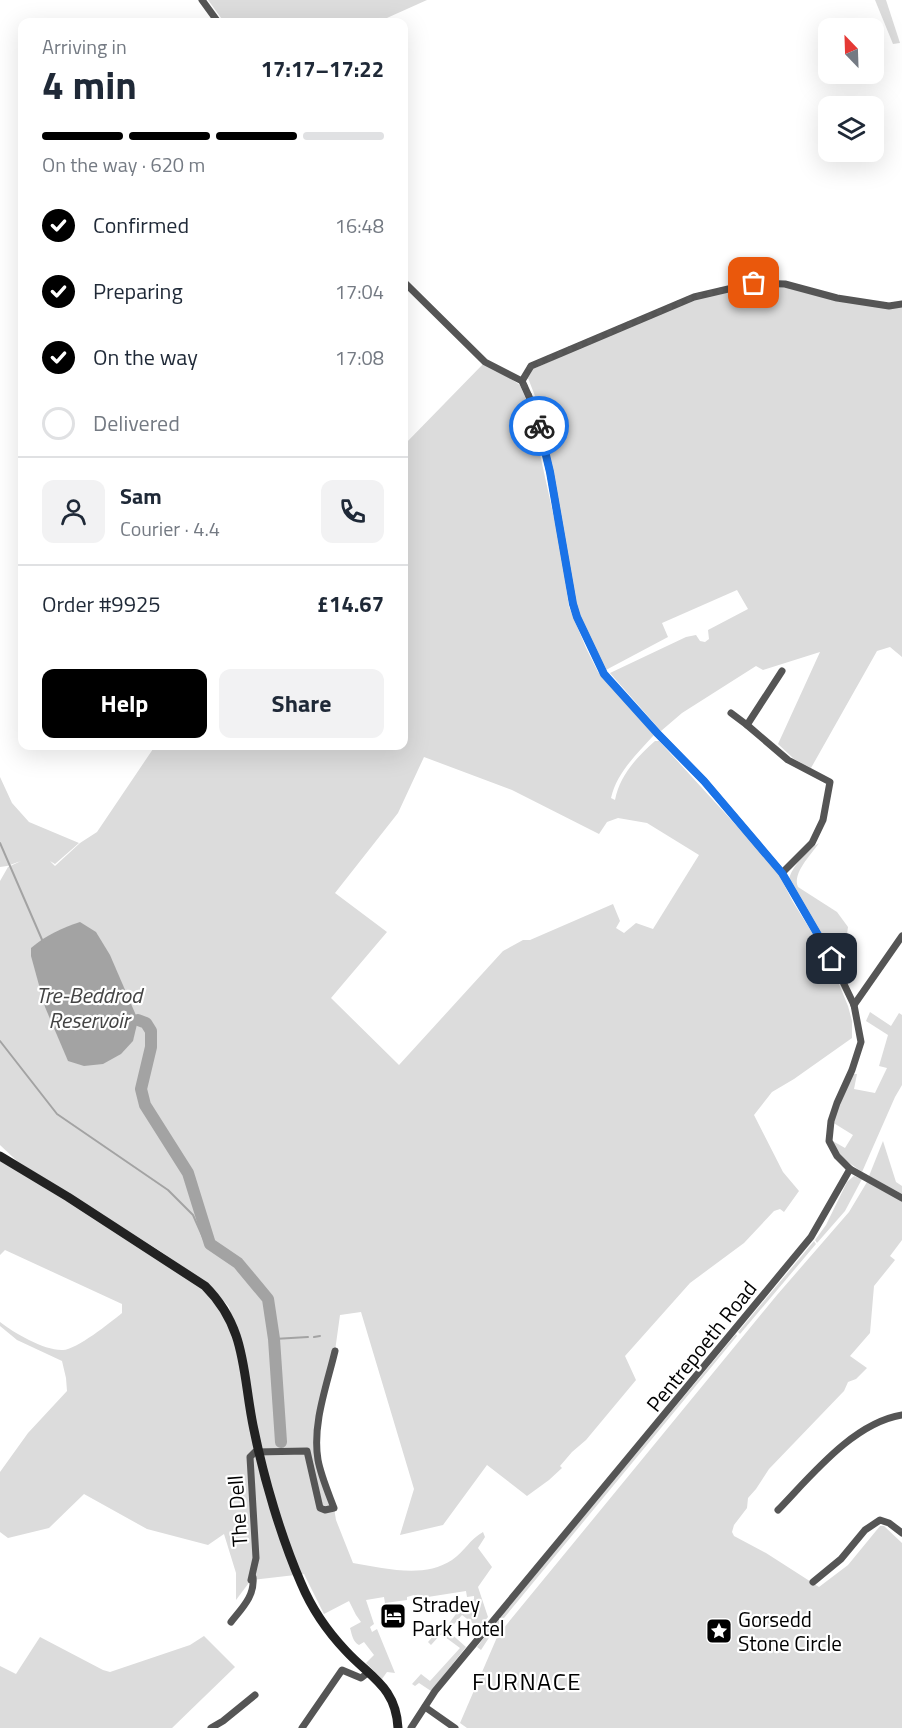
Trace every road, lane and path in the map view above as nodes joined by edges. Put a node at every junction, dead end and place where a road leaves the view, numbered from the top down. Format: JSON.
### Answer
{"nodes":[{"id":1,"x":202,"y":0,"type":"edge"},
{"id":2,"x":215,"y":18,"type":"edge"},
{"id":3,"x":408,"y":286,"type":"edge"},
{"id":4,"x":902,"y":304,"type":"edge"},
{"id":5,"x":522,"y":381,"type":"junction"},
{"id":6,"x":782,"y":671,"type":"dead end"},
{"id":7,"x":731,"y":713,"type":"dead end"},
{"id":8,"x":747,"y":725,"type":"junction"},
{"id":9,"x":782,"y":873,"type":"junction"},
{"id":10,"x":902,"y":936,"type":"edge"},
{"id":11,"x":854,"y":1005,"type":"junction"},
{"id":12,"x":0,"y":1156,"type":"edge"},
{"id":13,"x":850,"y":1169,"type":"junction"},
{"id":14,"x":902,"y":1198,"type":"edge"},
{"id":15,"x":335,"y":1351,"type":"dead end"},
{"id":16,"x":902,"y":1415,"type":"edge"},
{"id":17,"x":259,"y":1452,"type":"junction"},
{"id":18,"x":778,"y":1510,"type":"dead end"},
{"id":19,"x":902,"y":1533,"type":"edge"},
{"id":20,"x":813,"y":1582,"type":"dead end"},
{"id":21,"x":231,"y":1622,"type":"dead end"},
{"id":22,"x":369,"y":1672,"type":"junction"},
{"id":23,"x":255,"y":1695,"type":"dead end"},
{"id":24,"x":425,"y":1707,"type":"junction"},
{"id":25,"x":221,"y":1725,"type":"edge"},
{"id":26,"x":211,"y":1728,"type":"edge"},
{"id":27,"x":302,"y":1728,"type":"edge"},
{"id":28,"x":398,"y":1728,"type":"edge"},
{"id":29,"x":411,"y":1728,"type":"edge"},
{"id":30,"x":455,"y":1728,"type":"edge"}],
"edges":[{"from":1,"to":2,"type":"street"},
{"from":3,"to":5,"type":"street"},
{"from":4,"to":5,"type":"street"},
{"from":5,"to":9,"type":"street"},
{"from":6,"to":8,"type":"street"},
{"from":7,"to":8,"type":"street"},
{"from":8,"to":9,"type":"street"},
{"from":9,"to":11,"type":"street"},
{"from":10,"to":11,"type":"street"},
{"from":11,"to":13,"type":"street"},
{"from":12,"to":17,"type":"main road"},
{"from":13,"to":14,"type":"street"},
{"from":13,"to":24,"type":"street","name":"Pentrepoeth Road"},
{"from":15,"to":17,"type":"street"},
{"from":16,"to":18,"type":"street"},
{"from":17,"to":21,"type":"street","name":"The Dell"},
{"from":17,"to":22,"type":"main road"},
{"from":19,"to":20,"type":"street"},
{"from":22,"to":27,"type":"street"},
{"from":22,"to":28,"type":"main road"},
{"from":23,"to":25,"type":"street"},
{"from":24,"to":29,"type":"street","name":"Pentrepoeth Road"},
{"from":24,"to":30,"type":"street"},
{"from":25,"to":26,"type":"street"}]}
